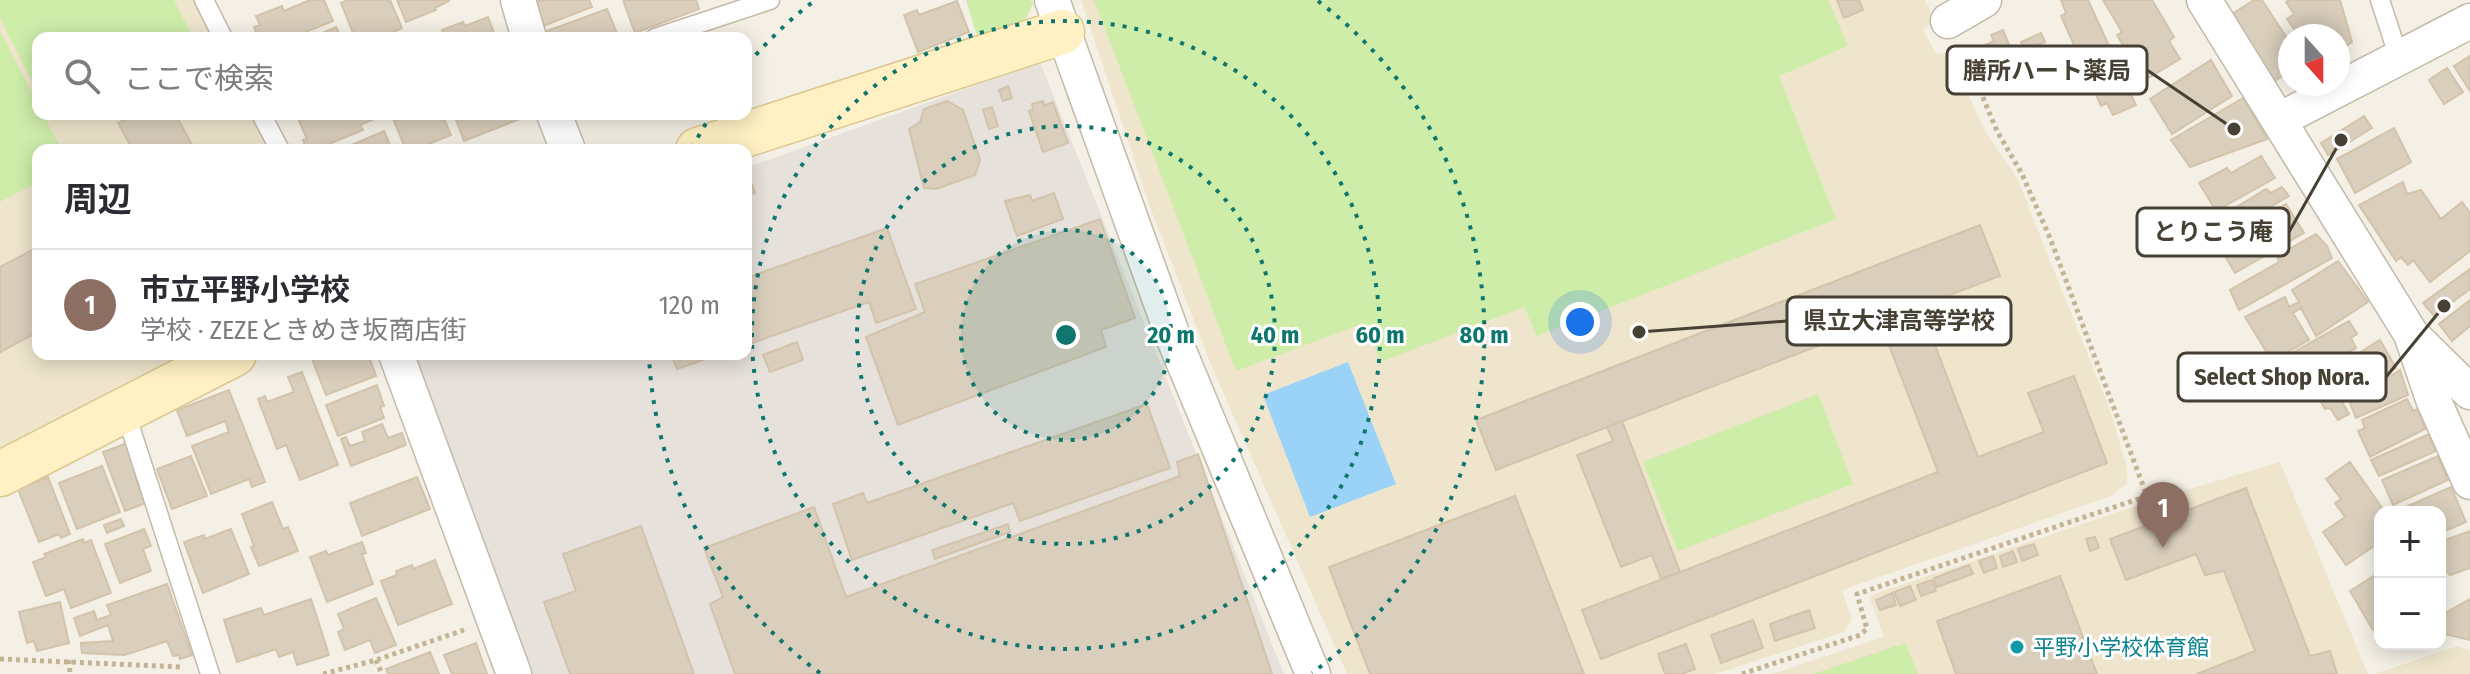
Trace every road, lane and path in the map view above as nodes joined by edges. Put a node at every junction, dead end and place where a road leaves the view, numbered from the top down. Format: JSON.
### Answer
{"nodes":[{"id":1,"x":204,"y":0,"type":"edge"},
{"id":2,"x":518,"y":0,"type":"edge"},
{"id":3,"x":770,"y":0,"type":"edge"},
{"id":4,"x":1984,"y":0,"type":"edge"},
{"id":5,"x":2204,"y":0,"type":"edge"},
{"id":6,"x":2380,"y":0,"type":"edge"},
{"id":7,"x":1942,"y":10,"type":"edge"},
{"id":8,"x":1057,"y":16,"type":"edge"},
{"id":9,"x":2470,"y":21,"type":"edge"},
{"id":10,"x":220,"y":32,"type":"edge"},
{"id":11,"x":527,"y":32,"type":"edge"},
{"id":12,"x":673,"y":32,"type":"edge"},
{"id":13,"x":2399,"y":58,"type":"junction"},
{"id":14,"x":264,"y":120,"type":"edge"},
{"id":15,"x":556,"y":120,"type":"edge"},
{"id":16,"x":2279,"y":120,"type":"junction"},
{"id":17,"x":277,"y":144,"type":"edge"},
{"id":18,"x":566,"y":144,"type":"edge"},
{"id":19,"x":714,"y":144,"type":"edge"},
{"id":20,"x":2411,"y":334,"type":"junction"},
{"id":21,"x":223,"y":360,"type":"edge"},
{"id":22,"x":398,"y":360,"type":"edge"},
{"id":23,"x":2470,"y":392,"type":"edge"},
{"id":24,"x":125,"y":411,"type":"junction"},
{"id":25,"x":0,"y":474,"type":"edge"},
{"id":26,"x":2470,"y":482,"type":"edge"},
{"id":27,"x":495,"y":619,"type":"junction"},
{"id":28,"x":0,"y":659,"type":"edge"},
{"id":29,"x":69,"y":660,"type":"junction"},
{"id":30,"x":376,"y":660,"type":"junction"},
{"id":31,"x":208,"y":671,"type":"edge"},
{"id":32,"x":70,"y":674,"type":"edge"},
{"id":33,"x":323,"y":674,"type":"edge"},
{"id":34,"x":382,"y":674,"type":"edge"},
{"id":35,"x":514,"y":674,"type":"edge"},
{"id":36,"x":1313,"y":674,"type":"edge"},
{"id":37,"x":1742,"y":674,"type":"edge"}],
"edges":[{"from":1,"to":10,"type":"lane"},
{"from":2,"to":11,"type":"street"},
{"from":3,"to":12,"type":"lane"},
{"from":4,"to":7,"type":"street"},
{"from":5,"to":16,"type":"street"},
{"from":6,"to":13,"type":"lane"},
{"from":7,"to":37,"type":"path"},
{"from":8,"to":19,"type":"street"},
{"from":8,"to":36,"type":"street"},
{"from":9,"to":13,"type":"street"},
{"from":13,"to":16,"type":"street"},
{"from":14,"to":17,"type":"lane"},
{"from":15,"to":18,"type":"street"},
{"from":16,"to":20,"type":"street"},
{"from":20,"to":23,"type":"street"},
{"from":20,"to":26,"type":"street"},
{"from":21,"to":24,"type":"street"},
{"from":22,"to":27,"type":"street"},
{"from":24,"to":25,"type":"street"},
{"from":24,"to":31,"type":"lane"},
{"from":27,"to":30,"type":"path"},
{"from":27,"to":35,"type":"street"},
{"from":28,"to":29,"type":"path"},
{"from":29,"to":31,"type":"path"},
{"from":29,"to":32,"type":"path"},
{"from":30,"to":33,"type":"path"},
{"from":30,"to":34,"type":"path"}]}
